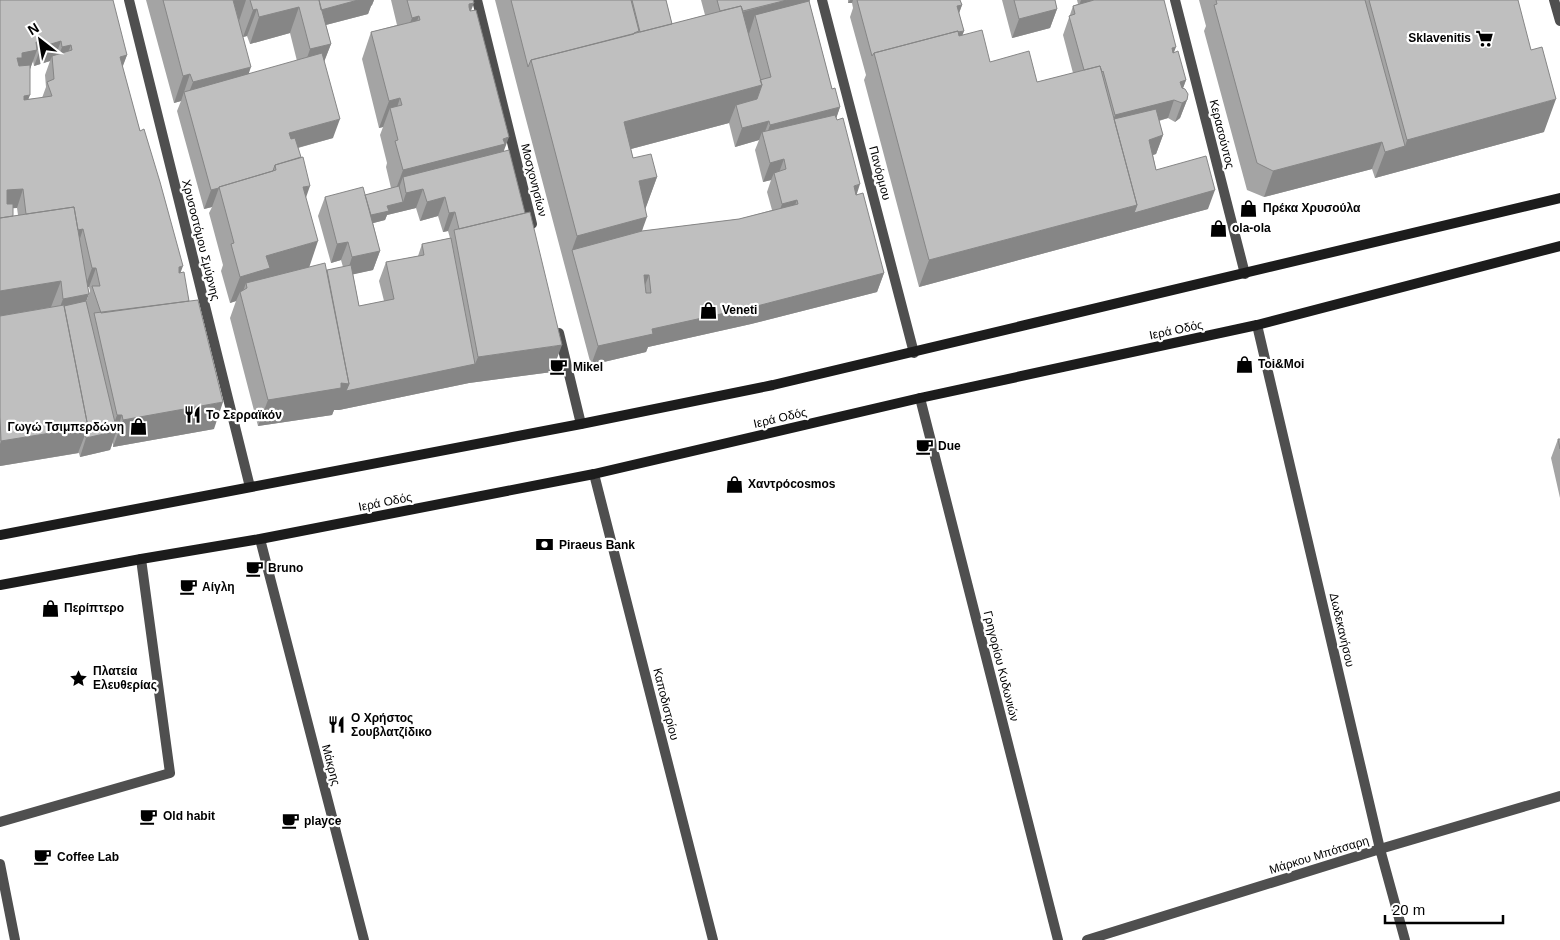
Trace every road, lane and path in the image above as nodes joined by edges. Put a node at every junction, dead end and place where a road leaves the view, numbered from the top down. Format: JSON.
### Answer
{"nodes":[{"id":1,"x":129,"y":0,"type":"edge"},
{"id":2,"x":477,"y":0,"type":"edge"},
{"id":3,"x":822,"y":0,"type":"edge"},
{"id":4,"x":1175,"y":0,"type":"edge"},
{"id":5,"x":1554,"y":0,"type":"edge"},
{"id":6,"x":1560,"y":21,"type":"edge"},
{"id":7,"x":1560,"y":198,"type":"edge"},
{"id":8,"x":534,"y":231,"type":"edge"},
{"id":9,"x":1560,"y":246,"type":"edge"},
{"id":10,"x":1245,"y":274,"type":"junction"},
{"id":11,"x":1257,"y":325,"type":"junction"},
{"id":12,"x":558,"y":328,"type":"edge"},
{"id":13,"x":914,"y":353,"type":"junction"},
{"id":14,"x":920,"y":398,"type":"junction"},
{"id":15,"x":581,"y":424,"type":"junction"},
{"id":16,"x":594,"y":474,"type":"junction"},
{"id":17,"x":250,"y":487,"type":"junction"},
{"id":18,"x":0,"y":535,"type":"edge"},
{"id":19,"x":260,"y":539,"type":"junction"},
{"id":20,"x":141,"y":559,"type":"junction"},
{"id":21,"x":0,"y":586,"type":"edge"},
{"id":22,"x":1560,"y":796,"type":"edge"},
{"id":23,"x":0,"y":822,"type":"edge"},
{"id":24,"x":1380,"y":849,"type":"junction"},
{"id":25,"x":0,"y":864,"type":"edge"},
{"id":26,"x":15,"y":940,"type":"edge"},
{"id":27,"x":364,"y":940,"type":"edge"},
{"id":28,"x":713,"y":940,"type":"edge"},
{"id":29,"x":1058,"y":940,"type":"edge"},
{"id":30,"x":1087,"y":940,"type":"edge"},
{"id":31,"x":1405,"y":940,"type":"edge"}],
"edges":[{"from":1,"to":17,"type":"street","name":"Χρυσοστόμου Σμύρνης"},
{"from":2,"to":8,"type":"street","name":"Μοσχονησίων"},
{"from":3,"to":13,"type":"street","name":"Πανόρμου"},
{"from":4,"to":10,"type":"street","name":"Κερασούντος"},
{"from":5,"to":6,"type":"street"},
{"from":7,"to":10,"type":"main road"},
{"from":9,"to":11,"type":"main road","name":"Ιερά Οδός"},
{"from":10,"to":13,"type":"main road"},
{"from":11,"to":14,"type":"main road","name":"Ιερά Οδός"},
{"from":11,"to":24,"type":"street","name":"Δωδεκανήσου"},
{"from":12,"to":15,"type":"street"},
{"from":13,"to":15,"type":"main road"},
{"from":14,"to":16,"type":"main road","name":"Ιερά Οδός"},
{"from":14,"to":29,"type":"street","name":"Γρηγορίου Κυδωνιών"},
{"from":15,"to":17,"type":"main road"},
{"from":16,"to":19,"type":"main road","name":"Ιερά Οδός"},
{"from":16,"to":28,"type":"street","name":"Καποδιστρίου"},
{"from":17,"to":18,"type":"main road"},
{"from":19,"to":20,"type":"main road","name":"Ιερά Οδός"},
{"from":19,"to":27,"type":"street","name":"Μάκρης"},
{"from":20,"to":21,"type":"main road","name":"Ιερά Οδός"},
{"from":20,"to":23,"type":"street"},
{"from":22,"to":24,"type":"street","name":"Μάρκου Μπότσαρη"},
{"from":24,"to":30,"type":"street","name":"Μάρκου Μπότσαρη"},
{"from":24,"to":31,"type":"street","name":"Δωδεκανήσου"},
{"from":25,"to":26,"type":"street"}]}
